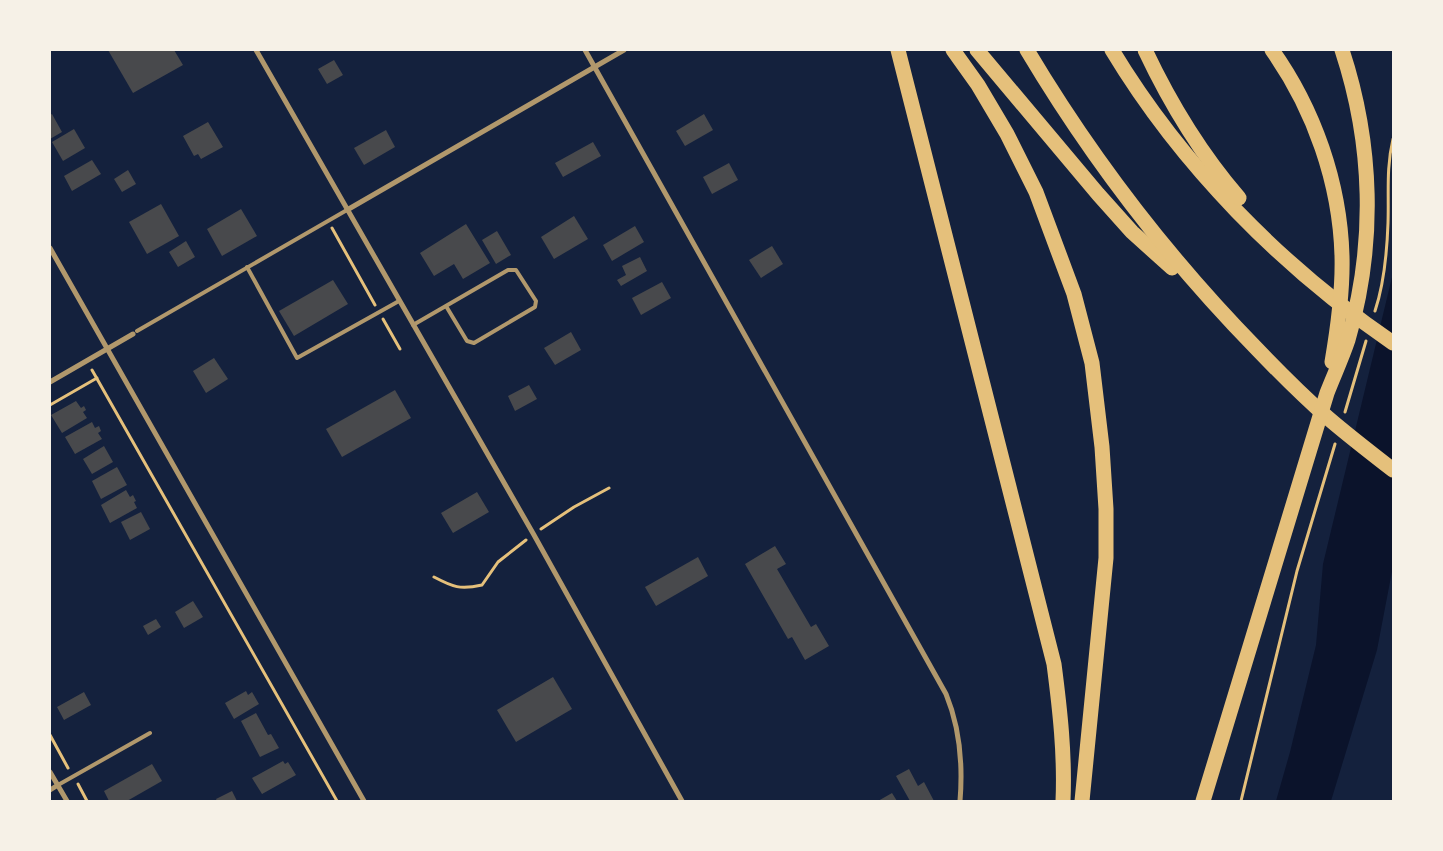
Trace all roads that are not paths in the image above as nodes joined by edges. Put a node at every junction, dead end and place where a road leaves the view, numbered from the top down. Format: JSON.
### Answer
{"nodes":[{"id":1,"x":256,"y":50,"type":"edge"},
{"id":2,"x":585,"y":50,"type":"edge"},
{"id":3,"x":624,"y":50,"type":"edge"},
{"id":4,"x":898,"y":50,"type":"edge"},
{"id":5,"x":953,"y":50,"type":"edge"},
{"id":6,"x":977,"y":50,"type":"edge"},
{"id":7,"x":1028,"y":50,"type":"edge"},
{"id":8,"x":1112,"y":50,"type":"edge"},
{"id":9,"x":1145,"y":50,"type":"edge"},
{"id":10,"x":1272,"y":50,"type":"edge"},
{"id":11,"x":1342,"y":50,"type":"edge"},
{"id":12,"x":594,"y":67,"type":"junction"},
{"id":13,"x":347,"y":210,"type":"junction"},
{"id":14,"x":50,"y":248,"type":"edge"},
{"id":15,"x":248,"y":268,"type":"junction"},
{"id":16,"x":1307,"y":277,"type":"junction"},
{"id":17,"x":399,"y":301,"type":"junction"},
{"id":18,"x":446,"y":306,"type":"junction"},
{"id":19,"x":1228,"y":320,"type":"junction"},
{"id":20,"x":413,"y":325,"type":"junction"},
{"id":21,"x":135,"y":333,"type":"joint"},
{"id":22,"x":1393,"y":343,"type":"edge"},
{"id":23,"x":107,"y":349,"type":"junction"},
{"id":24,"x":50,"y":382,"type":"edge"},
{"id":25,"x":1327,"y":393,"type":"junction"},
{"id":26,"x":1393,"y":470,"type":"edge"},
{"id":27,"x":150,"y":733,"type":"dead end"},
{"id":28,"x":50,"y":772,"type":"edge"},
{"id":29,"x":58,"y":785,"type":"junction"},
{"id":30,"x":50,"y":790,"type":"edge"},
{"id":31,"x":67,"y":801,"type":"edge"},
{"id":32,"x":364,"y":801,"type":"edge"},
{"id":33,"x":682,"y":801,"type":"edge"},
{"id":34,"x":960,"y":801,"type":"edge"},
{"id":35,"x":1063,"y":801,"type":"edge"},
{"id":36,"x":1082,"y":801,"type":"edge"},
{"id":37,"x":1203,"y":801,"type":"edge"}],
"edges":[{"from":1,"to":13,"type":"street"},
{"from":2,"to":12,"type":"street"},
{"from":3,"to":12,"type":"street"},
{"from":4,"to":35,"type":"highway"},
{"from":5,"to":36,"type":"highway"},
{"from":6,"to":19,"type":"highway"},
{"from":7,"to":19,"type":"highway"},
{"from":8,"to":16,"type":"highway"},
{"from":9,"to":16,"type":"highway"},
{"from":10,"to":25,"type":"highway"},
{"from":11,"to":25,"type":"highway"},
{"from":12,"to":13,"type":"street"},
{"from":12,"to":34,"type":"street"},
{"from":13,"to":15,"type":"lane"},
{"from":13,"to":17,"type":"street"},
{"from":14,"to":23,"type":"street"},
{"from":15,"to":17,"type":"lane"},
{"from":15,"to":21,"type":"lane"},
{"from":16,"to":22,"type":"highway"},
{"from":17,"to":20,"type":"street"},
{"from":18,"to":18,"type":"lane"},
{"from":18,"to":20,"type":"lane"},
{"from":19,"to":26,"type":"highway"},
{"from":20,"to":33,"type":"street"},
{"from":21,"to":23,"type":"street"},
{"from":23,"to":24,"type":"street"},
{"from":23,"to":32,"type":"street"},
{"from":25,"to":37,"type":"highway"},
{"from":27,"to":29,"type":"lane"},
{"from":28,"to":29,"type":"street"},
{"from":29,"to":30,"type":"street"},
{"from":29,"to":31,"type":"street"}]}
